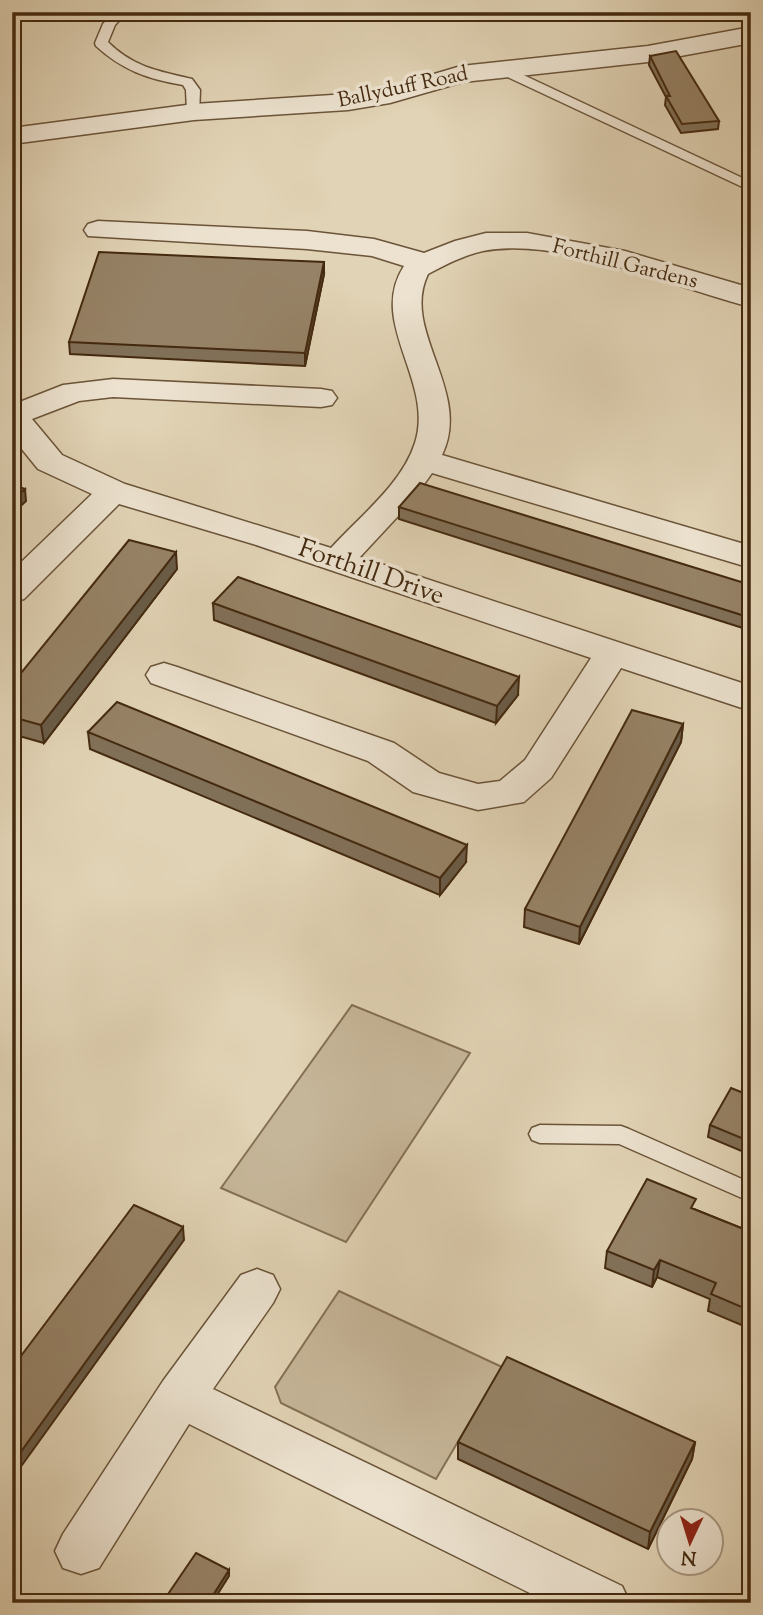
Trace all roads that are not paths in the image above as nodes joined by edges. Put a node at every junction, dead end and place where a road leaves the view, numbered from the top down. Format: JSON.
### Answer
{"nodes":[{"id":1,"x":121,"y":12,"type":"edge"},
{"id":2,"x":751,"y":35,"type":"edge"},
{"id":3,"x":502,"y":69,"type":"junction"},
{"id":4,"x":194,"y":113,"type":"junction"},
{"id":5,"x":12,"y":136,"type":"edge"},
{"id":6,"x":751,"y":187,"type":"edge"},
{"id":7,"x":98,"y":230,"type":"dead end"},
{"id":8,"x":427,"y":263,"type":"junction"},
{"id":9,"x":751,"y":298,"type":"edge"},
{"id":10,"x":321,"y":398,"type":"dead end"},
{"id":11,"x":12,"y":416,"type":"edge"},
{"id":12,"x":424,"y":460,"type":"junction"},
{"id":13,"x":113,"y":491,"type":"junction"},
{"id":14,"x":751,"y":557,"type":"edge"},
{"id":15,"x":337,"y":562,"type":"junction"},
{"id":16,"x":12,"y":591,"type":"edge"},
{"id":17,"x":613,"y":653,"type":"junction"},
{"id":18,"x":164,"y":675,"type":"dead end"},
{"id":19,"x":751,"y":699,"type":"edge"},
{"id":20,"x":540,"y":1134,"type":"dead end"},
{"id":21,"x":751,"y":1193,"type":"edge"},
{"id":22,"x":257,"y":1289,"type":"dead end"},
{"id":23,"x":180,"y":1396,"type":"junction"},
{"id":24,"x":81,"y":1550,"type":"dead end"},
{"id":25,"x":604,"y":1603,"type":"edge"}],
"edges":[{"from":1,"to":4,"type":"lane"},
{"from":2,"to":3,"type":"street","name":"Ballyduff Road"},
{"from":3,"to":4,"type":"street","name":"Ballyduff Road"},
{"from":3,"to":6,"type":"lane"},
{"from":4,"to":5,"type":"street","name":"Ballyduff Road"},
{"from":7,"to":8,"type":"street"},
{"from":8,"to":9,"type":"street","name":"Forthill Gardens"},
{"from":8,"to":12,"type":"street","name":"Forthill Gardens"},
{"from":10,"to":11,"type":"street"},
{"from":11,"to":13,"type":"street","name":"Forthill Drive"},
{"from":12,"to":14,"type":"street"},
{"from":12,"to":15,"type":"street","name":"Forthill Gardens"},
{"from":13,"to":15,"type":"street","name":"Forthill Drive"},
{"from":13,"to":16,"type":"street"},
{"from":15,"to":17,"type":"street","name":"Forthill Drive"},
{"from":17,"to":18,"type":"street"},
{"from":17,"to":19,"type":"street","name":"Forthill Drive"},
{"from":20,"to":21,"type":"lane"},
{"from":22,"to":23,"type":"street"},
{"from":23,"to":24,"type":"street"},
{"from":23,"to":25,"type":"street"}]}
